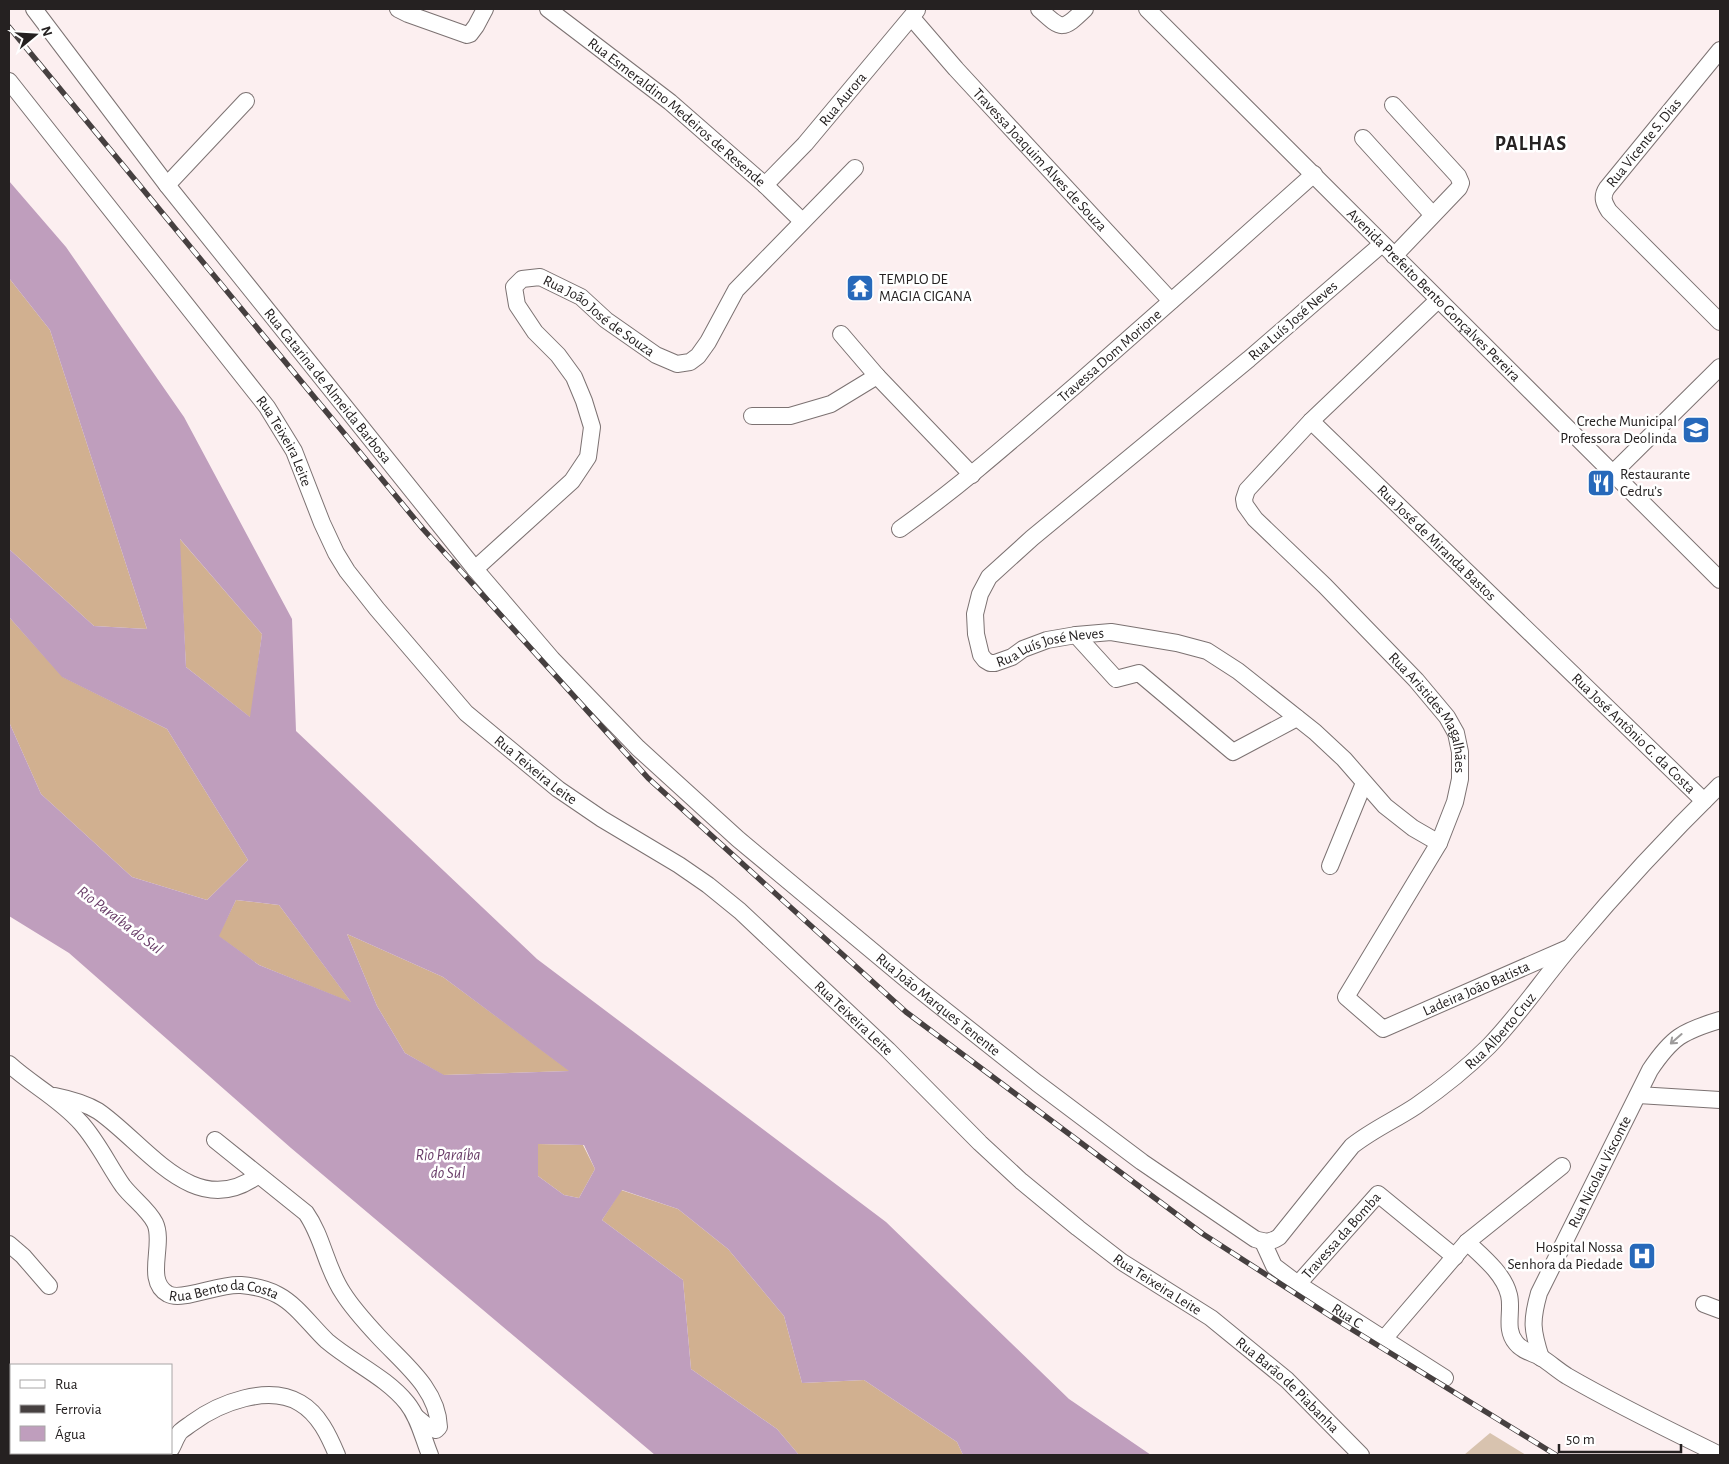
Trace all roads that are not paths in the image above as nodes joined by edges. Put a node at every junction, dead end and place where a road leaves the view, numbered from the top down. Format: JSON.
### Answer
{"nodes":[{"id":1,"x":34,"y":9,"type":"edge"},
{"id":2,"x":398,"y":9,"type":"edge"},
{"id":3,"x":485,"y":9,"type":"edge"},
{"id":4,"x":548,"y":9,"type":"edge"},
{"id":5,"x":1039,"y":9,"type":"edge"},
{"id":6,"x":1085,"y":9,"type":"edge"},
{"id":7,"x":1154,"y":11,"type":"edge"},
{"id":8,"x":914,"y":13,"type":"edge"},
{"id":9,"x":1720,"y":50,"type":"edge"},
{"id":10,"x":9,"y":80,"type":"edge"},
{"id":11,"x":246,"y":101,"type":"dead end"},
{"id":12,"x":1393,"y":105,"type":"dead end"},
{"id":13,"x":1363,"y":138,"type":"dead end"},
{"id":14,"x":855,"y":168,"type":"dead end"},
{"id":15,"x":1314,"y":174,"type":"junction"},
{"id":16,"x":167,"y":185,"type":"junction"},
{"id":17,"x":765,"y":186,"type":"junction"},
{"id":18,"x":1432,"y":214,"type":"junction"},
{"id":19,"x":802,"y":221,"type":"junction"},
{"id":20,"x":1382,"y":244,"type":"junction"},
{"id":21,"x":1394,"y":256,"type":"junction"},
{"id":22,"x":1438,"y":300,"type":"junction"},
{"id":23,"x":1172,"y":301,"type":"junction"},
{"id":24,"x":1720,"y":322,"type":"edge"},
{"id":25,"x":841,"y":334,"type":"dead end"},
{"id":26,"x":1719,"y":370,"type":"edge"},
{"id":27,"x":877,"y":376,"type":"junction"},
{"id":28,"x":752,"y":416,"type":"dead end"},
{"id":29,"x":1311,"y":421,"type":"junction"},
{"id":30,"x":1613,"y":473,"type":"junction"},
{"id":31,"x":972,"y":475,"type":"junction"},
{"id":32,"x":900,"y":529,"type":"dead end"},
{"id":33,"x":475,"y":569,"type":"junction"},
{"id":34,"x":1720,"y":580,"type":"edge"},
{"id":35,"x":1076,"y":635,"type":"junction"},
{"id":36,"x":1563,"y":665,"type":"joint"},
{"id":37,"x":1297,"y":718,"type":"junction"},
{"id":38,"x":638,"y":748,"type":"joint"},
{"id":39,"x":1364,"y":783,"type":"junction"},
{"id":40,"x":1720,"y":785,"type":"edge"},
{"id":41,"x":1704,"y":801,"type":"junction"},
{"id":42,"x":1439,"y":843,"type":"junction"},
{"id":43,"x":1330,"y":866,"type":"dead end"},
{"id":44,"x":1570,"y":947,"type":"junction"},
{"id":45,"x":1720,"y":1020,"type":"edge"},
{"id":46,"x":1383,"y":1029,"type":"joint"},
{"id":47,"x":9,"y":1064,"type":"edge"},
{"id":48,"x":50,"y":1095,"type":"junction"},
{"id":49,"x":1638,"y":1095,"type":"junction"},
{"id":50,"x":1720,"y":1100,"type":"edge"},
{"id":51,"x":215,"y":1140,"type":"dead end"},
{"id":52,"x":1562,"y":1166,"type":"dead end"},
{"id":53,"x":258,"y":1176,"type":"junction"},
{"id":54,"x":1259,"y":1240,"type":"junction"},
{"id":55,"x":1467,"y":1242,"type":"junction"},
{"id":56,"x":9,"y":1244,"type":"edge"},
{"id":57,"x":1454,"y":1257,"type":"junction"},
{"id":58,"x":1298,"y":1284,"type":"junction"},
{"id":59,"x":49,"y":1286,"type":"dead end"},
{"id":60,"x":1704,"y":1304,"type":"dead end"},
{"id":61,"x":1720,"y":1310,"type":"edge"},
{"id":62,"x":1211,"y":1318,"type":"joint"},
{"id":63,"x":1383,"y":1340,"type":"junction"},
{"id":64,"x":1541,"y":1358,"type":"junction"},
{"id":65,"x":1445,"y":1378,"type":"dead end"},
{"id":66,"x":415,"y":1416,"type":"junction"},
{"id":67,"x":172,"y":1448,"type":"edge"},
{"id":68,"x":337,"y":1455,"type":"edge"},
{"id":69,"x":430,"y":1455,"type":"edge"},
{"id":70,"x":1362,"y":1455,"type":"edge"},
{"id":71,"x":1720,"y":1455,"type":"edge"}],
"edges":[{"from":1,"to":16,"type":"street","name":"Rua Catarina de Almeida Barbosa"},
{"from":2,"to":3,"type":"street"},
{"from":4,"to":17,"type":"street","name":"Rua Esmeraldino Medeiros de Resende"},
{"from":5,"to":6,"type":"street"},
{"from":7,"to":15,"type":"street","name":"Avenida Prefeito Bento Gonçalves Pereira"},
{"from":8,"to":17,"type":"street","name":"Rua Aurora"},
{"from":8,"to":23,"type":"street","name":"Travessa Joaquim Alves de Souza"},
{"from":9,"to":24,"type":"street","name":"Rua Vicente S. Dias"},
{"from":10,"to":62,"type":"street","name":"Rua Teixeira Leite"},
{"from":11,"to":16,"type":"street"},
{"from":12,"to":18,"type":"street"},
{"from":13,"to":18,"type":"street"},
{"from":14,"to":19,"type":"street","name":"Rua João José de Souza"},
{"from":15,"to":20,"type":"street","name":"Avenida Prefeito Bento Gonçalves Pereira"},
{"from":15,"to":23,"type":"street","name":"Travessa Dom Morione"},
{"from":16,"to":33,"type":"street","name":"Rua Catarina de Almeida Barbosa"},
{"from":17,"to":19,"type":"street","name":"Rua Esmeraldino Medeiros de Resende"},
{"from":18,"to":21,"type":"street"},
{"from":19,"to":33,"type":"street","name":"Rua João José de Souza"},
{"from":20,"to":21,"type":"street","name":"Avenida Prefeito Bento Gonçalves Pereira"},
{"from":20,"to":35,"type":"street","name":"Rua Luís José Neves"},
{"from":21,"to":22,"type":"street","name":"Avenida Prefeito Bento Gonçalves Pereira"},
{"from":22,"to":29,"type":"street"},
{"from":22,"to":30,"type":"street","name":"Avenida Prefeito Bento Gonçalves Pereira"},
{"from":23,"to":31,"type":"street","name":"Travessa Dom Morione"},
{"from":25,"to":27,"type":"street"},
{"from":26,"to":30,"type":"street"},
{"from":27,"to":28,"type":"street"},
{"from":27,"to":31,"type":"street"},
{"from":29,"to":36,"type":"street","name":"Rua José de Miranda Bastos"},
{"from":29,"to":42,"type":"street","name":"Rua Aristides Magalhães"},
{"from":30,"to":34,"type":"street","name":"Avenida Prefeito Bento Gonçalves Pereira"},
{"from":31,"to":32,"type":"street","name":"Travessa Dom Morione"},
{"from":33,"to":38,"type":"street","name":"Rua Catarina de Almeida Barbosa"},
{"from":35,"to":37,"type":"street","name":"Rua Luís José Neves"},
{"from":35,"to":37,"type":"street"},
{"from":36,"to":41,"type":"street","name":"Rua José Antônio G. da Costa"},
{"from":37,"to":39,"type":"street","name":"Rua Luís José Neves"},
{"from":38,"to":54,"type":"street","name":"Rua João Marques Tenente"},
{"from":39,"to":42,"type":"street","name":"Rua Luís José Neves"},
{"from":39,"to":43,"type":"street"},
{"from":40,"to":41,"type":"street","name":"Rua Alberto Cruz"},
{"from":41,"to":44,"type":"street","name":"Rua Alberto Cruz"},
{"from":42,"to":46,"type":"street","name":"Rua Aristides Magalhães"},
{"from":44,"to":46,"type":"street","name":"Ladeira João Batista"},
{"from":44,"to":54,"type":"street","name":"Rua Alberto Cruz"},
{"from":45,"to":49,"type":"street","name":"Rua Nicolau Visconte","one_way":true},
{"from":47,"to":48,"type":"street","name":"Rua Bento da Costa"},
{"from":48,"to":53,"type":"street","name":"Rua Bento da Costa"},
{"from":48,"to":66,"type":"street","name":"Rua Bento da Costa"},
{"from":49,"to":50,"type":"street"},
{"from":49,"to":64,"type":"street","name":"Rua Nicolau Visconte"},
{"from":51,"to":53,"type":"street","name":"Rua Bento da Costa"},
{"from":52,"to":55,"type":"street"},
{"from":53,"to":66,"type":"street","name":"Rua Bento da Costa"},
{"from":54,"to":58,"type":"street","name":"Rua C"},
{"from":55,"to":57,"type":"street"},
{"from":55,"to":64,"type":"street"},
{"from":56,"to":59,"type":"street"},
{"from":57,"to":58,"type":"street","name":"Travessa da Bomba"},
{"from":57,"to":63,"type":"street"},
{"from":58,"to":63,"type":"street","name":"Rua C"},
{"from":60,"to":61,"type":"street"},
{"from":62,"to":70,"type":"street","name":"Rua Barão de Piabanha"},
{"from":63,"to":65,"type":"street","name":"Rua C"},
{"from":64,"to":71,"type":"street"},
{"from":66,"to":69,"type":"street","name":"Rua Bento da Costa"},
{"from":67,"to":68,"type":"street"}]}
